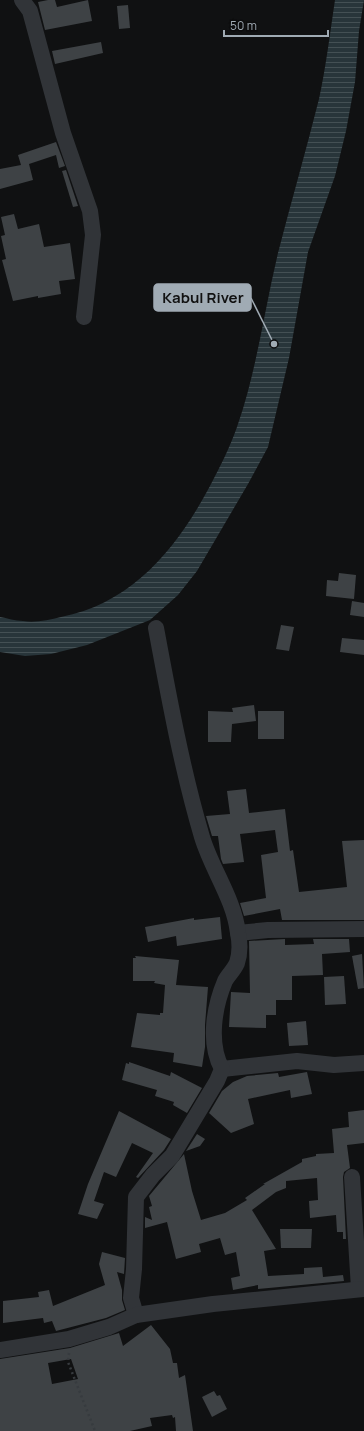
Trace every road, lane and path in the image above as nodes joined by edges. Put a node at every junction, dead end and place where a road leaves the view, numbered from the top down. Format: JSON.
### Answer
{"nodes":[{"id":1,"x":22,"y":0,"type":"edge"},
{"id":2,"x":84,"y":316,"type":"dead end"},
{"id":3,"x":156,"y":628,"type":"dead end"},
{"id":4,"x":364,"y":930,"type":"edge"},
{"id":5,"x":238,"y":933,"type":"junction"},
{"id":6,"x":364,"y":1063,"type":"edge"},
{"id":7,"x":222,"y":1069,"type":"junction"},
{"id":8,"x":352,"y":1177,"type":"dead end"},
{"id":9,"x":361,"y":1289,"type":"edge"},
{"id":10,"x":136,"y":1315,"type":"junction"},
{"id":11,"x":69,"y":1339,"type":"junction"},
{"id":12,"x":0,"y":1350,"type":"edge"},
{"id":13,"x":95,"y":1431,"type":"edge"}],
"edges":[{"from":1,"to":2,"type":"street"},
{"from":3,"to":5,"type":"street"},
{"from":4,"to":5,"type":"street"},
{"from":5,"to":7,"type":"street"},
{"from":6,"to":7,"type":"street"},
{"from":7,"to":10,"type":"street"},
{"from":8,"to":9,"type":"street"},
{"from":9,"to":10,"type":"street"},
{"from":10,"to":11,"type":"street"},
{"from":11,"to":12,"type":"street"},
{"from":11,"to":13,"type":"path"}]}
